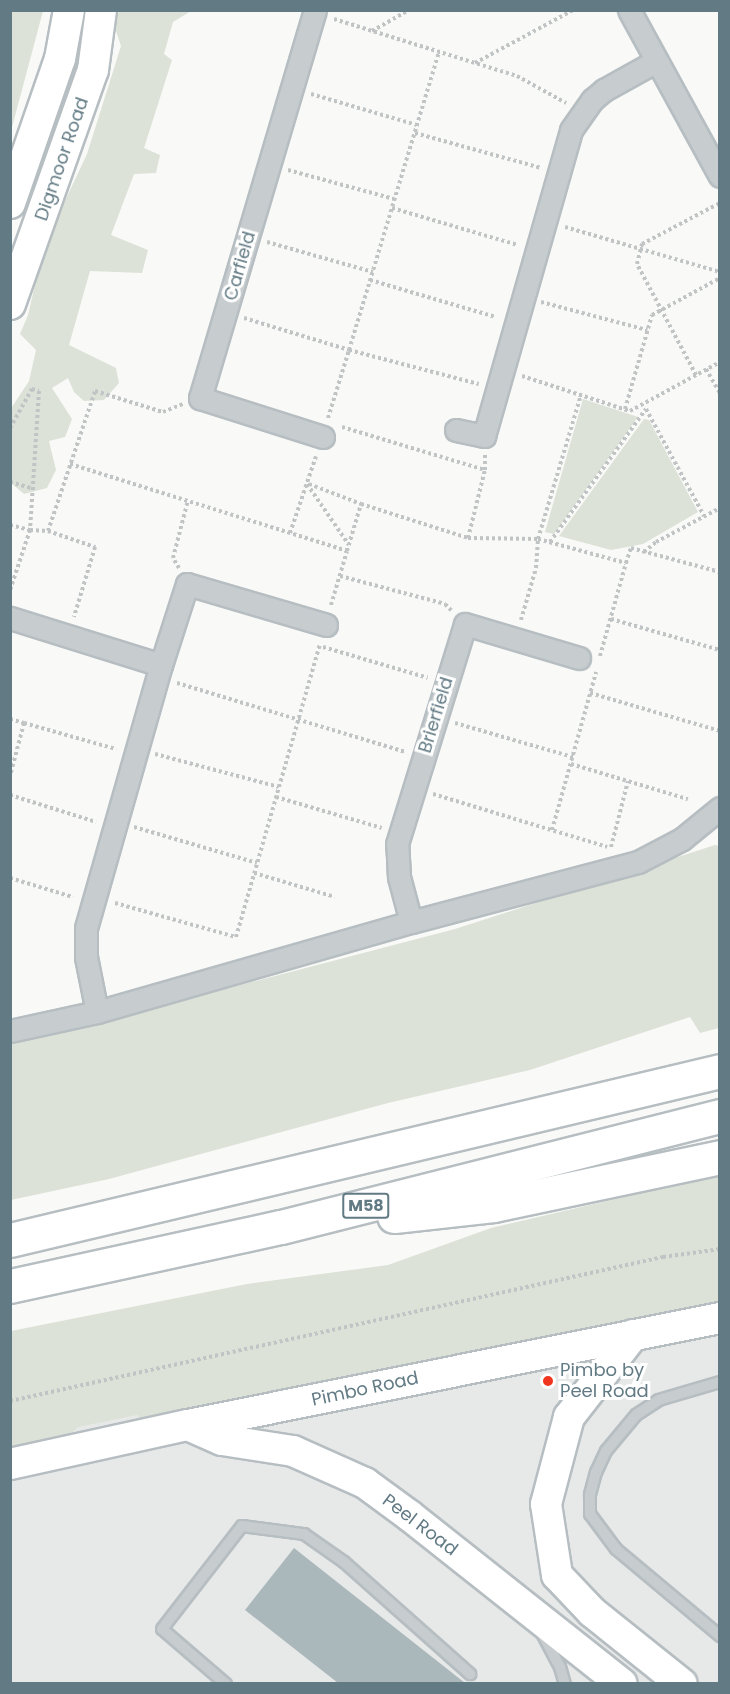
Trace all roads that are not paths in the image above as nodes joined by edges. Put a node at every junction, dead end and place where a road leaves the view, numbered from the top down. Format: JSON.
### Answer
{"nodes":[{"id":1,"x":69,"y":10,"type":"edge"},
{"id":2,"x":101,"y":10,"type":"edge"},
{"id":3,"x":629,"y":10,"type":"edge"},
{"id":4,"x":314,"y":12,"type":"edge"},
{"id":5,"x":656,"y":61,"type":"junction"},
{"id":6,"x":720,"y":176,"type":"edge"},
{"id":7,"x":10,"y":203,"type":"edge"},
{"id":8,"x":10,"y":304,"type":"edge"},
{"id":9,"x":325,"y":429,"type":"road end"},
{"id":10,"x":456,"y":430,"type":"dead end"},
{"id":11,"x":10,"y":618,"type":"edge"},
{"id":12,"x":326,"y":625,"type":"road end"},
{"id":13,"x":579,"y":658,"type":"dead end"},
{"id":14,"x":159,"y":671,"type":"junction"},
{"id":15,"x":720,"y":808,"type":"edge"},
{"id":16,"x":411,"y":922,"type":"junction"},
{"id":17,"x":97,"y":1012,"type":"junction"},
{"id":18,"x":10,"y":1031,"type":"edge"},
{"id":19,"x":720,"y":1071,"type":"edge"},
{"id":20,"x":720,"y":1116,"type":"edge"},
{"id":21,"x":720,"y":1157,"type":"edge"},
{"id":22,"x":280,"y":1227,"type":"junction"},
{"id":23,"x":10,"y":1240,"type":"edge"},
{"id":24,"x":10,"y":1286,"type":"edge"},
{"id":25,"x":720,"y":1318,"type":"edge"},
{"id":26,"x":633,"y":1335,"type":"junction"},
{"id":27,"x":720,"y":1382,"type":"edge"},
{"id":28,"x":188,"y":1425,"type":"junction"},
{"id":29,"x":10,"y":1464,"type":"edge"},
{"id":30,"x":509,"y":1594,"type":"junction"},
{"id":31,"x":720,"y":1636,"type":"edge"},
{"id":32,"x":470,"y":1674,"type":"dead end"},
{"id":33,"x":226,"y":1683,"type":"edge"},
{"id":34,"x":565,"y":1683,"type":"edge"},
{"id":35,"x":622,"y":1683,"type":"edge"},
{"id":36,"x":682,"y":1683,"type":"edge"}],
"edges":[{"from":1,"to":7,"type":"street","name":"Digmoor Road"},
{"from":2,"to":8,"type":"street","name":"Digmoor Road"},
{"from":3,"to":5,"type":"street"},
{"from":4,"to":9,"type":"street","name":"Carfield"},
{"from":5,"to":6,"type":"street"},
{"from":5,"to":10,"type":"street"},
{"from":11,"to":14,"type":"street"},
{"from":12,"to":14,"type":"street"},
{"from":13,"to":16,"type":"street","name":"Brierfield"},
{"from":14,"to":17,"type":"street"},
{"from":15,"to":16,"type":"street"},
{"from":16,"to":17,"type":"street"},
{"from":17,"to":18,"type":"street"},
{"from":19,"to":23,"type":"highway"},
{"from":20,"to":22,"type":"highway","number":"M58"},
{"from":21,"to":22,"type":"highway"},
{"from":22,"to":24,"type":"highway","number":"M58"},
{"from":25,"to":26,"type":"street","name":"Pimbo Road"},
{"from":26,"to":28,"type":"street","name":"Pimbo Road"},
{"from":26,"to":36,"type":"street"},
{"from":27,"to":31,"type":"lane"},
{"from":28,"to":29,"type":"street","name":"Pimbo Road"},
{"from":28,"to":30,"type":"street","name":"Peel Road"},
{"from":30,"to":34,"type":"lane"},
{"from":30,"to":35,"type":"street","name":"Peel Road"},
{"from":32,"to":33,"type":"lane"}]}
